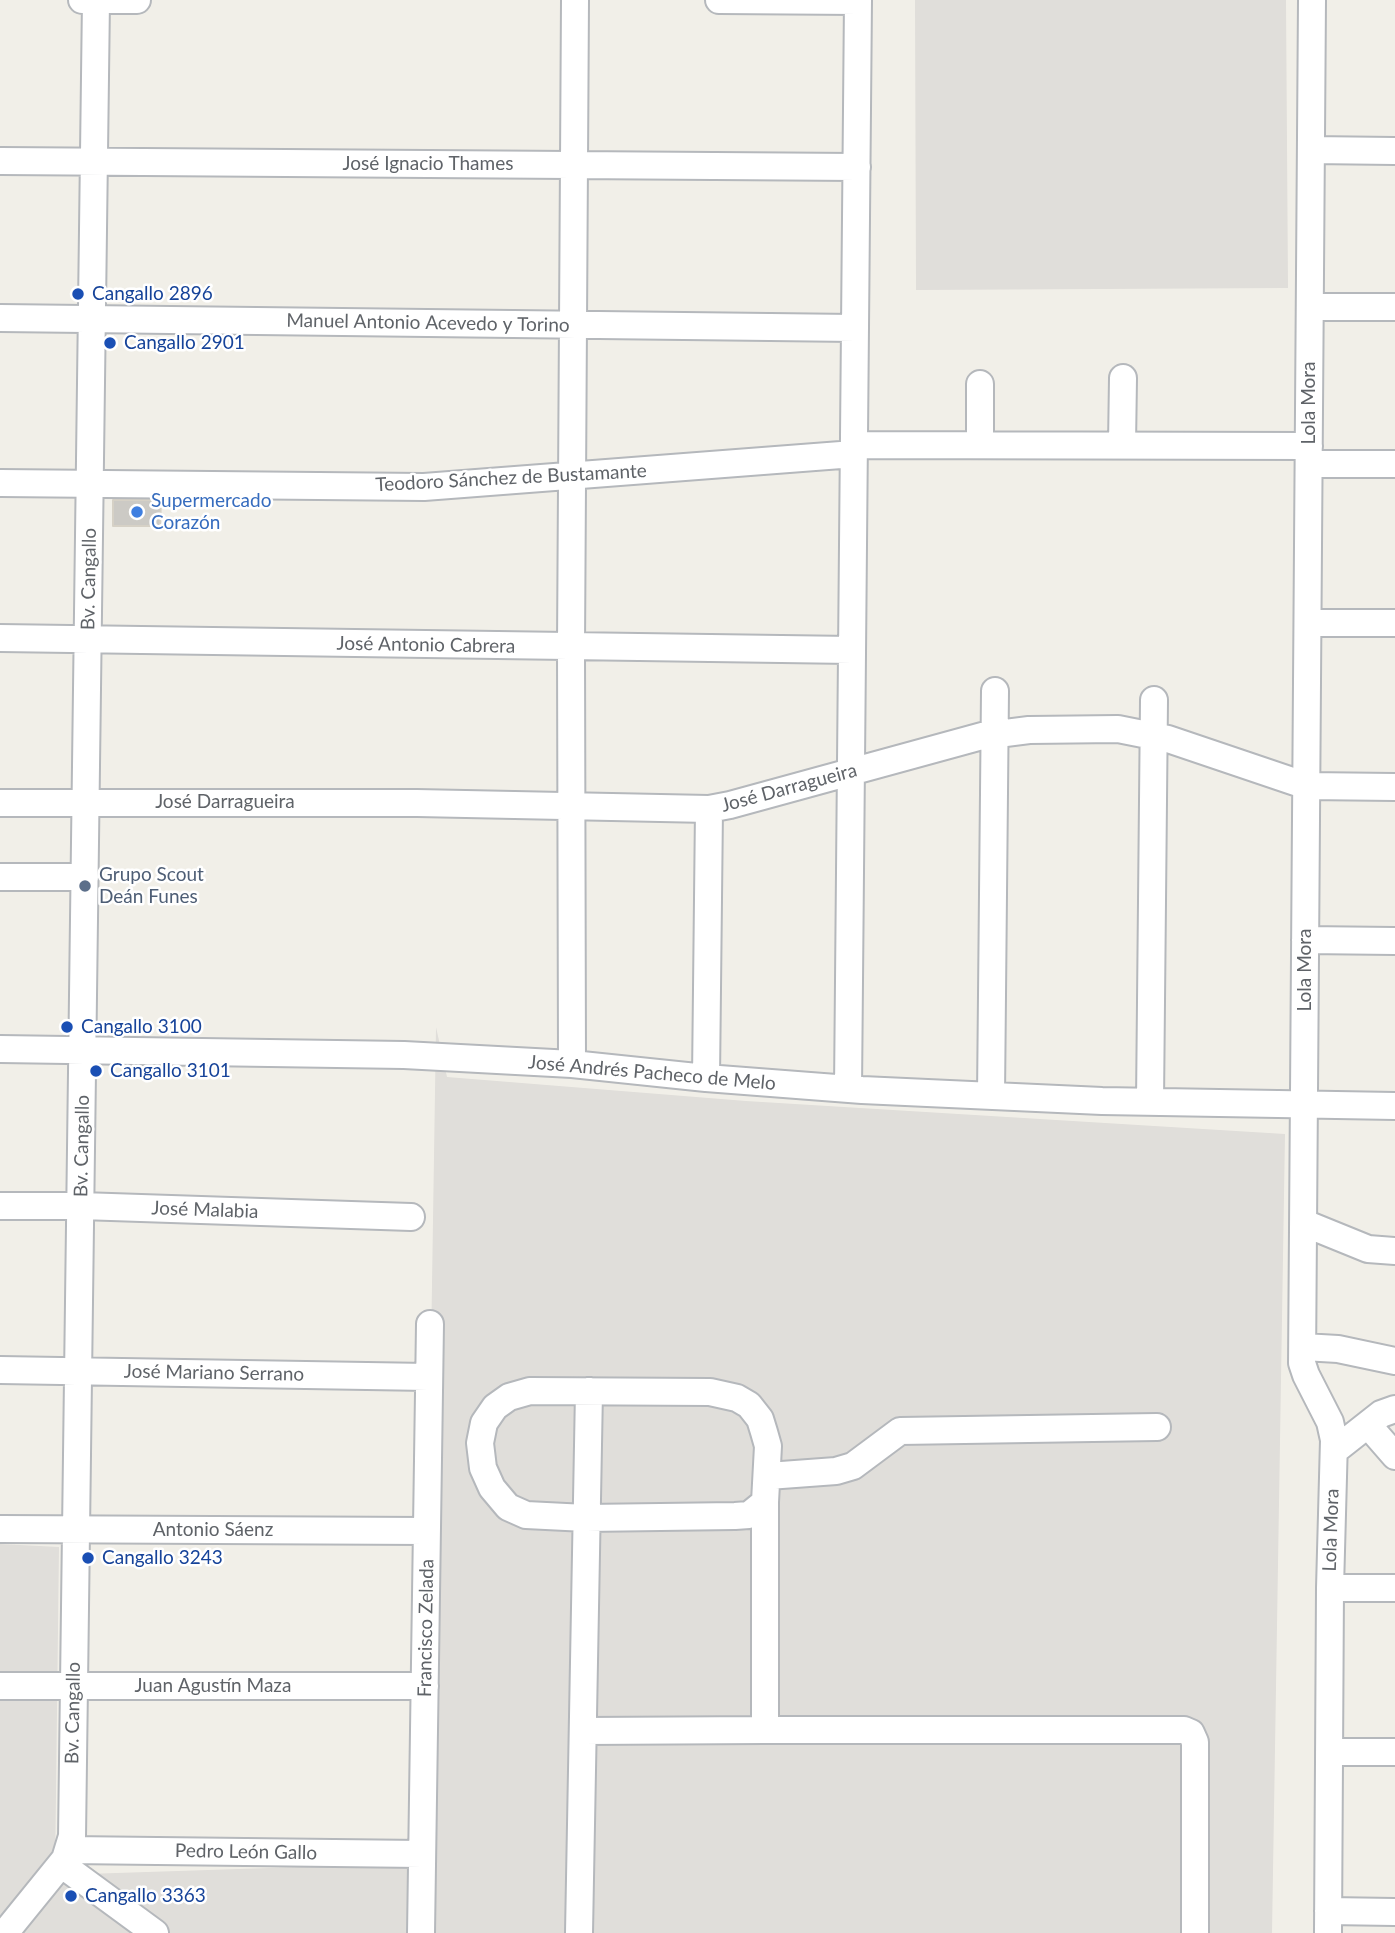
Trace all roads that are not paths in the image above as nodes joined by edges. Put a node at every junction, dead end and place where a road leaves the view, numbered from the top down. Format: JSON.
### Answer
{"nodes":[{"id":1,"x":82,"y":0,"type":"edge"},
{"id":2,"x":96,"y":0,"type":"edge"},
{"id":3,"x":137,"y":0,"type":"edge"},
{"id":4,"x":575,"y":0,"type":"edge"},
{"id":5,"x":719,"y":0,"type":"edge"},
{"id":6,"x":1312,"y":0,"type":"edge"},
{"id":7,"x":858,"y":1,"type":"edge"},
{"id":8,"x":1311,"y":150,"type":"junction"},
{"id":9,"x":1395,"y":151,"type":"edge"},
{"id":10,"x":0,"y":161,"type":"edge"},
{"id":11,"x":94,"y":163,"type":"junction"},
{"id":12,"x":574,"y":165,"type":"junction"},
{"id":13,"x":857,"y":167,"type":"junction"},
{"id":14,"x":1310,"y":307,"type":"junction"},
{"id":15,"x":1395,"y":307,"type":"edge"},
{"id":16,"x":0,"y":318,"type":"edge"},
{"id":17,"x":92,"y":319,"type":"junction"},
{"id":18,"x":573,"y":324,"type":"junction"},
{"id":19,"x":855,"y":328,"type":"junction"},
{"id":20,"x":1124,"y":378,"type":"dead end"},
{"id":21,"x":980,"y":384,"type":"dead end"},
{"id":22,"x":980,"y":444,"type":"junction"},
{"id":23,"x":1122,"y":445,"type":"junction"},
{"id":24,"x":854,"y":449,"type":"junction"},
{"id":25,"x":1309,"y":455,"type":"junction"},
{"id":26,"x":1395,"y":464,"type":"edge"},
{"id":27,"x":572,"y":476,"type":"junction"},
{"id":28,"x":0,"y":483,"type":"edge"},
{"id":29,"x":90,"y":484,"type":"junction"},
{"id":30,"x":1308,"y":623,"type":"junction"},
{"id":31,"x":1395,"y":623,"type":"edge"},
{"id":32,"x":0,"y":638,"type":"edge"},
{"id":33,"x":88,"y":640,"type":"junction"},
{"id":34,"x":571,"y":647,"type":"junction"},
{"id":35,"x":852,"y":650,"type":"junction"},
{"id":36,"x":995,"y":691,"type":"dead end"},
{"id":37,"x":1154,"y":700,"type":"dead end"},
{"id":38,"x":994,"y":734,"type":"junction"},
{"id":39,"x":1153,"y":736,"type":"junction"},
{"id":40,"x":850,"y":771,"type":"junction"},
{"id":41,"x":1307,"y":786,"type":"junction"},
{"id":42,"x":1395,"y":787,"type":"edge"},
{"id":43,"x":86,"y":802,"type":"junction"},
{"id":44,"x":0,"y":803,"type":"edge"},
{"id":45,"x":571,"y":806,"type":"junction"},
{"id":46,"x":709,"y":809,"type":"junction"},
{"id":47,"x":0,"y":877,"type":"edge"},
{"id":48,"x":85,"y":877,"type":"junction"},
{"id":49,"x":1305,"y":940,"type":"junction"},
{"id":50,"x":1395,"y":941,"type":"edge"},
{"id":51,"x":0,"y":1049,"type":"edge"},
{"id":52,"x":83,"y":1049,"type":"junction"},
{"id":53,"x":572,"y":1064,"type":"junction"},
{"id":54,"x":706,"y":1078,"type":"junction"},
{"id":55,"x":848,"y":1089,"type":"junction"},
{"id":56,"x":990,"y":1096,"type":"junction"},
{"id":57,"x":1150,"y":1102,"type":"junction"},
{"id":58,"x":1304,"y":1105,"type":"junction"},
{"id":59,"x":1395,"y":1106,"type":"edge"},
{"id":60,"x":0,"y":1206,"type":"edge"},
{"id":61,"x":81,"y":1206,"type":"junction"},
{"id":62,"x":411,"y":1217,"type":"dead end"},
{"id":63,"x":1304,"y":1223,"type":"junction"},
{"id":64,"x":1395,"y":1251,"type":"edge"},
{"id":65,"x":430,"y":1324,"type":"dead end"},
{"id":66,"x":1303,"y":1347,"type":"junction"},
{"id":67,"x":1395,"y":1361,"type":"edge"},
{"id":68,"x":0,"y":1370,"type":"edge"},
{"id":69,"x":77,"y":1370,"type":"junction"},
{"id":70,"x":428,"y":1377,"type":"junction"},
{"id":71,"x":589,"y":1391,"type":"junction"},
{"id":72,"x":1394,"y":1405,"type":"edge"},
{"id":73,"x":1368,"y":1425,"type":"junction"},
{"id":74,"x":1157,"y":1427,"type":"dead end"},
{"id":75,"x":1334,"y":1451,"type":"junction"},
{"id":76,"x":1395,"y":1456,"type":"edge"},
{"id":77,"x":766,"y":1489,"type":"junction"},
{"id":78,"x":586,"y":1518,"type":"junction"},
{"id":79,"x":0,"y":1529,"type":"edge"},
{"id":80,"x":75,"y":1530,"type":"junction"},
{"id":81,"x":427,"y":1531,"type":"junction"},
{"id":82,"x":1330,"y":1588,"type":"junction"},
{"id":83,"x":1395,"y":1588,"type":"edge"},
{"id":84,"x":0,"y":1686,"type":"edge"},
{"id":85,"x":73,"y":1686,"type":"junction"},
{"id":86,"x":425,"y":1686,"type":"junction"},
{"id":87,"x":765,"y":1730,"type":"junction"},
{"id":88,"x":583,"y":1731,"type":"junction"},
{"id":89,"x":1329,"y":1752,"type":"junction"},
{"id":90,"x":1395,"y":1752,"type":"edge"},
{"id":91,"x":422,"y":1854,"type":"junction"},
{"id":92,"x":65,"y":1857,"type":"junction"},
{"id":93,"x":1395,"y":1912,"type":"edge"},
{"id":94,"x":1328,"y":1922,"type":"edge"},
{"id":95,"x":5,"y":1933,"type":"edge"},
{"id":96,"x":155,"y":1933,"type":"edge"},
{"id":97,"x":421,"y":1933,"type":"edge"},
{"id":98,"x":579,"y":1933,"type":"edge"},
{"id":99,"x":1195,"y":1933,"type":"edge"}],
"edges":[{"from":1,"to":2,"type":"street"},
{"from":2,"to":3,"type":"street"},
{"from":2,"to":11,"type":"street","name":"Bv. Cangallo"},
{"from":4,"to":12,"type":"street"},
{"from":5,"to":7,"type":"street"},
{"from":6,"to":8,"type":"street","name":"Lola Mora"},
{"from":7,"to":13,"type":"street"},
{"from":8,"to":9,"type":"street"},
{"from":8,"to":14,"type":"street","name":"Lola Mora"},
{"from":10,"to":11,"type":"street","name":"José Ignacio Thames"},
{"from":11,"to":12,"type":"street","name":"José Ignacio Thames"},
{"from":11,"to":17,"type":"street","name":"Bv. Cangallo"},
{"from":12,"to":13,"type":"street","name":"José Ignacio Thames"},
{"from":12,"to":18,"type":"street"},
{"from":13,"to":19,"type":"street"},
{"from":14,"to":15,"type":"street"},
{"from":14,"to":25,"type":"street","name":"Lola Mora"},
{"from":16,"to":17,"type":"street","name":"Manuel Antonio Acevedo y Torino"},
{"from":17,"to":18,"type":"street","name":"Manuel Antonio Acevedo y Torino"},
{"from":17,"to":29,"type":"street","name":"Bv. Cangallo"},
{"from":18,"to":19,"type":"street","name":"Manuel Antonio Acevedo y Torino"},
{"from":18,"to":27,"type":"street"},
{"from":19,"to":24,"type":"street"},
{"from":20,"to":23,"type":"street"},
{"from":21,"to":22,"type":"street"},
{"from":22,"to":23,"type":"street","name":"Teodoro Sánchez de Bustamante"},
{"from":22,"to":24,"type":"street","name":"Teodoro Sánchez de Bustamante"},
{"from":23,"to":25,"type":"street","name":"Teodoro Sánchez de Bustamante"},
{"from":24,"to":27,"type":"street","name":"Teodoro Sánchez de Bustamante"},
{"from":24,"to":35,"type":"street"},
{"from":25,"to":26,"type":"street"},
{"from":25,"to":30,"type":"street","name":"Lola Mora"},
{"from":27,"to":29,"type":"street","name":"Teodoro Sánchez de Bustamante"},
{"from":27,"to":34,"type":"street"},
{"from":28,"to":29,"type":"street","name":"Teodoro Sánchez de Bustamante"},
{"from":29,"to":33,"type":"street","name":"Bv. Cangallo"},
{"from":30,"to":31,"type":"street"},
{"from":30,"to":41,"type":"street","name":"Lola Mora"},
{"from":32,"to":33,"type":"street","name":"José Antonio Cabrera"},
{"from":33,"to":34,"type":"street","name":"José Antonio Cabrera"},
{"from":33,"to":43,"type":"street","name":"Bv. Cangallo"},
{"from":34,"to":35,"type":"street","name":"José Antonio Cabrera"},
{"from":34,"to":45,"type":"street"},
{"from":35,"to":40,"type":"street"},
{"from":36,"to":38,"type":"street"},
{"from":37,"to":39,"type":"street"},
{"from":38,"to":39,"type":"street","name":"José Darragueira"},
{"from":38,"to":40,"type":"street","name":"José Darragueira"},
{"from":38,"to":56,"type":"street"},
{"from":39,"to":41,"type":"street","name":"José Darragueira"},
{"from":39,"to":57,"type":"street"},
{"from":40,"to":46,"type":"street","name":"José Darragueira"},
{"from":40,"to":55,"type":"street"},
{"from":41,"to":42,"type":"street","name":"José Darragueira"},
{"from":41,"to":49,"type":"street","name":"Lola Mora"},
{"from":43,"to":44,"type":"street","name":"José Darragueira"},
{"from":43,"to":45,"type":"street","name":"José Darragueira"},
{"from":43,"to":48,"type":"street","name":"Bv. Cangallo"},
{"from":45,"to":46,"type":"street","name":"José Darragueira"},
{"from":45,"to":53,"type":"street"},
{"from":46,"to":54,"type":"street"},
{"from":47,"to":48,"type":"street"},
{"from":48,"to":52,"type":"street","name":"Bv. Cangallo"},
{"from":49,"to":50,"type":"street"},
{"from":49,"to":58,"type":"street","name":"Lola Mora"},
{"from":51,"to":52,"type":"street","name":"José Andrés Pacheco de Melo"},
{"from":52,"to":53,"type":"street","name":"José Andrés Pacheco de Melo"},
{"from":52,"to":61,"type":"street","name":"Bv. Cangallo"},
{"from":53,"to":54,"type":"street","name":"José Andrés Pacheco de Melo"},
{"from":54,"to":55,"type":"street","name":"José Andrés Pacheco de Melo"},
{"from":55,"to":56,"type":"street","name":"José Andrés Pacheco de Melo"},
{"from":56,"to":57,"type":"street","name":"José Andrés Pacheco de Melo"},
{"from":57,"to":58,"type":"street","name":"José Andrés Pacheco de Melo"},
{"from":58,"to":59,"type":"street"},
{"from":58,"to":63,"type":"street","name":"Lola Mora"},
{"from":60,"to":61,"type":"street","name":"José Malabia"},
{"from":61,"to":62,"type":"street","name":"José Malabia"},
{"from":61,"to":69,"type":"street","name":"Bv. Cangallo"},
{"from":63,"to":64,"type":"street"},
{"from":63,"to":66,"type":"street","name":"Lola Mora"},
{"from":65,"to":70,"type":"street","name":"Francisco Zelada"},
{"from":66,"to":67,"type":"street"},
{"from":66,"to":75,"type":"street","name":"Lola Mora"},
{"from":68,"to":69,"type":"street","name":"José Mariano Serrano"},
{"from":69,"to":70,"type":"street","name":"José Mariano Serrano"},
{"from":69,"to":80,"type":"street","name":"Bv. Cangallo"},
{"from":70,"to":81,"type":"street","name":"Francisco Zelada"},
{"from":71,"to":77,"type":"street"},
{"from":71,"to":78,"type":"street"},
{"from":71,"to":78,"type":"street"},
{"from":72,"to":73,"type":"street"},
{"from":73,"to":75,"type":"street"},
{"from":73,"to":76,"type":"street"},
{"from":74,"to":77,"type":"street"},
{"from":75,"to":82,"type":"street","name":"Lola Mora"},
{"from":77,"to":78,"type":"street"},
{"from":77,"to":87,"type":"street"},
{"from":78,"to":88,"type":"street"},
{"from":79,"to":80,"type":"street","name":"Antonio Sáenz"},
{"from":80,"to":81,"type":"street","name":"Antonio Sáenz"},
{"from":80,"to":85,"type":"street","name":"Bv. Cangallo"},
{"from":81,"to":86,"type":"street","name":"Francisco Zelada"},
{"from":82,"to":83,"type":"street"},
{"from":82,"to":89,"type":"street","name":"Lola Mora"},
{"from":84,"to":85,"type":"street","name":"Juan Agustín Maza"},
{"from":85,"to":86,"type":"street","name":"Juan Agustín Maza"},
{"from":85,"to":92,"type":"street","name":"Bv. Cangallo"},
{"from":86,"to":91,"type":"street","name":"Francisco Zelada"},
{"from":87,"to":88,"type":"street"},
{"from":87,"to":99,"type":"street"},
{"from":88,"to":98,"type":"street"},
{"from":89,"to":90,"type":"street"},
{"from":89,"to":94,"type":"street","name":"Lola Mora"},
{"from":91,"to":92,"type":"street","name":"Pedro León Gallo"},
{"from":91,"to":97,"type":"street","name":"Francisco Zelada"},
{"from":92,"to":95,"type":"street"},
{"from":92,"to":96,"type":"street"},
{"from":93,"to":94,"type":"street"}]}
